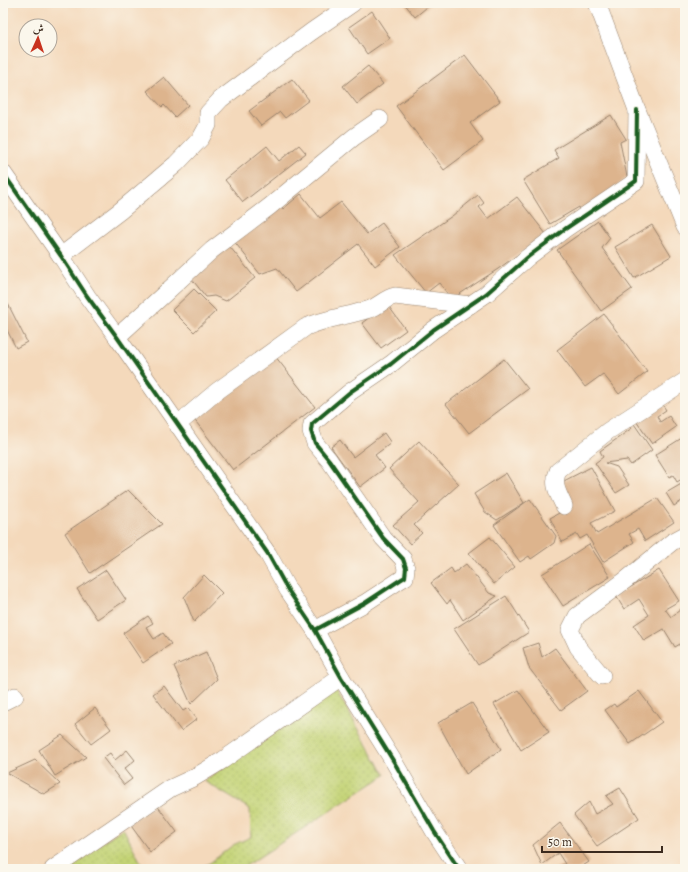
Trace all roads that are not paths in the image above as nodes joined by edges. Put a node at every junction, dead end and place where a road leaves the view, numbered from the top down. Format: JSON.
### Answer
{"nodes":[{"id":1,"x":353,"y":3,"type":"edge"},
{"id":2,"x":597,"y":3,"type":"edge"},
{"id":3,"x":638,"y":110,"type":"junction"},
{"id":4,"x":380,"y":120,"type":"dead end"},
{"id":5,"x":3,"y":174,"type":"edge"},
{"id":6,"x":685,"y":227,"type":"edge"},
{"id":7,"x":61,"y":256,"type":"junction"},
{"id":8,"x":470,"y":305,"type":"junction"},
{"id":9,"x":116,"y":337,"type":"junction"},
{"id":10,"x":685,"y":381,"type":"edge"},
{"id":11,"x":178,"y":424,"type":"junction"},
{"id":12,"x":564,"y":506,"type":"dead end"},
{"id":13,"x":685,"y":535,"type":"edge"},
{"id":14,"x":315,"y":630,"type":"junction"},
{"id":15,"x":602,"y":676,"type":"dead end"},
{"id":16,"x":341,"y":677,"type":"junction"},
{"id":17,"x":53,"y":869,"type":"edge"},
{"id":18,"x":458,"y":869,"type":"edge"}],
"edges":[{"from":1,"to":7,"type":"street"},
{"from":2,"to":3,"type":"street"},
{"from":3,"to":6,"type":"street"},
{"from":3,"to":8,"type":"street"},
{"from":4,"to":9,"type":"street"},
{"from":5,"to":7,"type":"street"},
{"from":7,"to":9,"type":"street"},
{"from":8,"to":11,"type":"street"},
{"from":8,"to":14,"type":"street"},
{"from":9,"to":11,"type":"street"},
{"from":10,"to":12,"type":"street"},
{"from":11,"to":14,"type":"street"},
{"from":13,"to":15,"type":"street"},
{"from":14,"to":16,"type":"street"},
{"from":16,"to":17,"type":"street"},
{"from":16,"to":18,"type":"street"}]}
